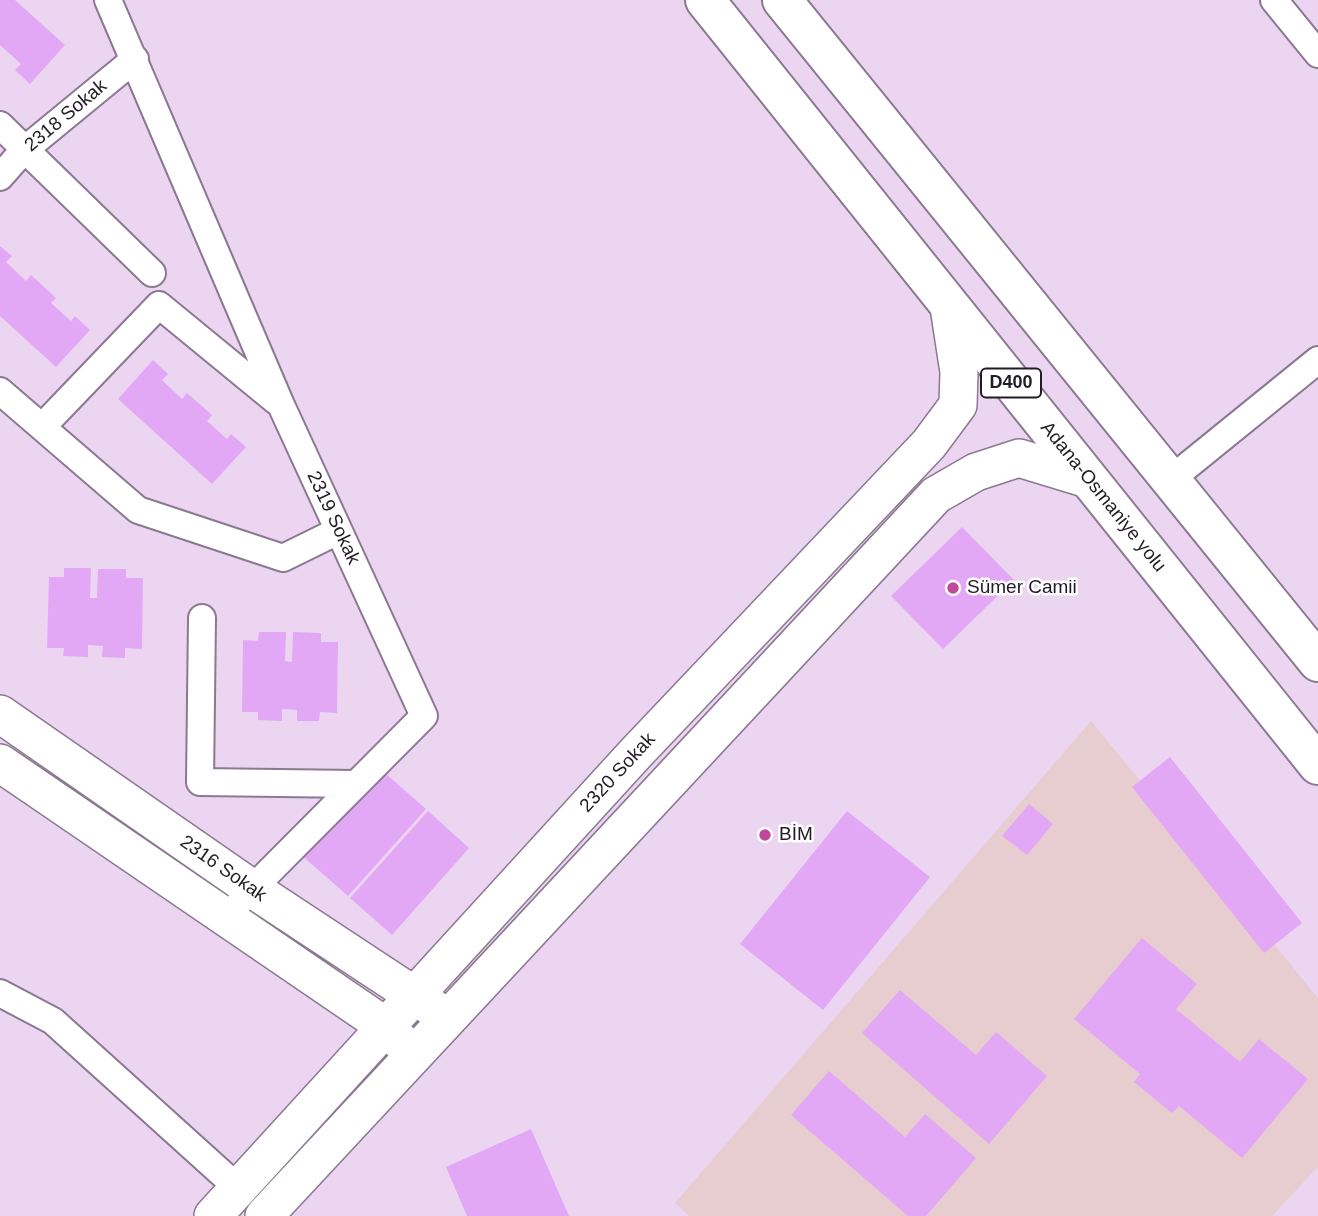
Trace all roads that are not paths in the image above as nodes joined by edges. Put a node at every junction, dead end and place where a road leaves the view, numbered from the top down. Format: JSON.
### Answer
{"nodes":[{"id":1,"x":108,"y":0,"type":"edge"},
{"id":2,"x":705,"y":0,"type":"edge"},
{"id":3,"x":782,"y":0,"type":"edge"},
{"id":4,"x":1274,"y":0,"type":"edge"},
{"id":5,"x":1318,"y":54,"type":"edge"},
{"id":6,"x":135,"y":59,"type":"junction"},
{"id":7,"x":0,"y":125,"type":"edge"},
{"id":8,"x":23,"y":151,"type":"junction"},
{"id":9,"x":0,"y":177,"type":"edge"},
{"id":10,"x":152,"y":273,"type":"dead end"},
{"id":11,"x":949,"y":307,"type":"junction"},
{"id":12,"x":1318,"y":360,"type":"edge"},
{"id":13,"x":0,"y":391,"type":"edge"},
{"id":14,"x":281,"y":405,"type":"junction"},
{"id":15,"x":42,"y":427,"type":"junction"},
{"id":16,"x":1088,"y":479,"type":"junction"},
{"id":17,"x":1170,"y":480,"type":"junction"},
{"id":18,"x":338,"y":531,"type":"junction"},
{"id":19,"x":202,"y":618,"type":"dead end"},
{"id":20,"x":1318,"y":663,"type":"edge"},
{"id":21,"x":0,"y":714,"type":"edge"},
{"id":22,"x":0,"y":763,"type":"edge"},
{"id":23,"x":1318,"y":765,"type":"edge"},
{"id":24,"x":356,"y":784,"type":"junction"},
{"id":25,"x":251,"y":888,"type":"junction"},
{"id":26,"x":227,"y":918,"type":"junction"},
{"id":27,"x":0,"y":993,"type":"edge"},
{"id":28,"x":412,"y":997,"type":"junction"},
{"id":29,"x":449,"y":1017,"type":"junction"},
{"id":30,"x":385,"y":1026,"type":"junction"},
{"id":31,"x":414,"y":1055,"type":"junction"},
{"id":32,"x":238,"y":1188,"type":"junction"},
{"id":33,"x":213,"y":1216,"type":"edge"},
{"id":34,"x":264,"y":1216,"type":"edge"}],
"edges":[{"from":1,"to":6,"type":"street","name":"2319 Sokak"},
{"from":2,"to":11,"type":"highway","name":"Adana-Osmaniye yolu","number":"D400"},
{"from":3,"to":17,"type":"highway"},
{"from":4,"to":5,"type":"street"},
{"from":6,"to":8,"type":"street","name":"2318 Sokak"},
{"from":6,"to":14,"type":"street","name":"2319 Sokak"},
{"from":7,"to":8,"type":"street"},
{"from":8,"to":9,"type":"street","name":"2318 Sokak"},
{"from":8,"to":10,"type":"street"},
{"from":11,"to":16,"type":"highway","name":"Adana-Osmaniye yolu","number":"D400"},
{"from":11,"to":28,"type":"street","name":"2320 Sokak"},
{"from":12,"to":17,"type":"street"},
{"from":13,"to":15,"type":"street"},
{"from":14,"to":15,"type":"street"},
{"from":14,"to":18,"type":"street","name":"2319 Sokak"},
{"from":15,"to":18,"type":"street"},
{"from":16,"to":23,"type":"highway","name":"Adana-Osmaniye yolu","number":"D400"},
{"from":16,"to":29,"type":"street"},
{"from":17,"to":20,"type":"highway"},
{"from":18,"to":24,"type":"street","name":"2319 Sokak"},
{"from":19,"to":24,"type":"street"},
{"from":21,"to":25,"type":"street","name":"2316 Sokak"},
{"from":22,"to":26,"type":"street","name":"2316 Sokak"},
{"from":24,"to":25,"type":"street","name":"2319 Sokak"},
{"from":25,"to":26,"type":"street","name":"2319 Sokak"},
{"from":25,"to":28,"type":"street","name":"2316 Sokak"},
{"from":26,"to":30,"type":"street","name":"2316 Sokak"},
{"from":27,"to":32,"type":"street"},
{"from":28,"to":29,"type":"street","name":"2316 Sokak"},
{"from":28,"to":30,"type":"street","name":"2320 Sokak"},
{"from":29,"to":31,"type":"street"},
{"from":30,"to":31,"type":"street","name":"2316 Sokak"},
{"from":30,"to":32,"type":"street","name":"2320 Sokak"},
{"from":31,"to":34,"type":"street"},
{"from":32,"to":33,"type":"street","name":"2320 Sokak"}]}
